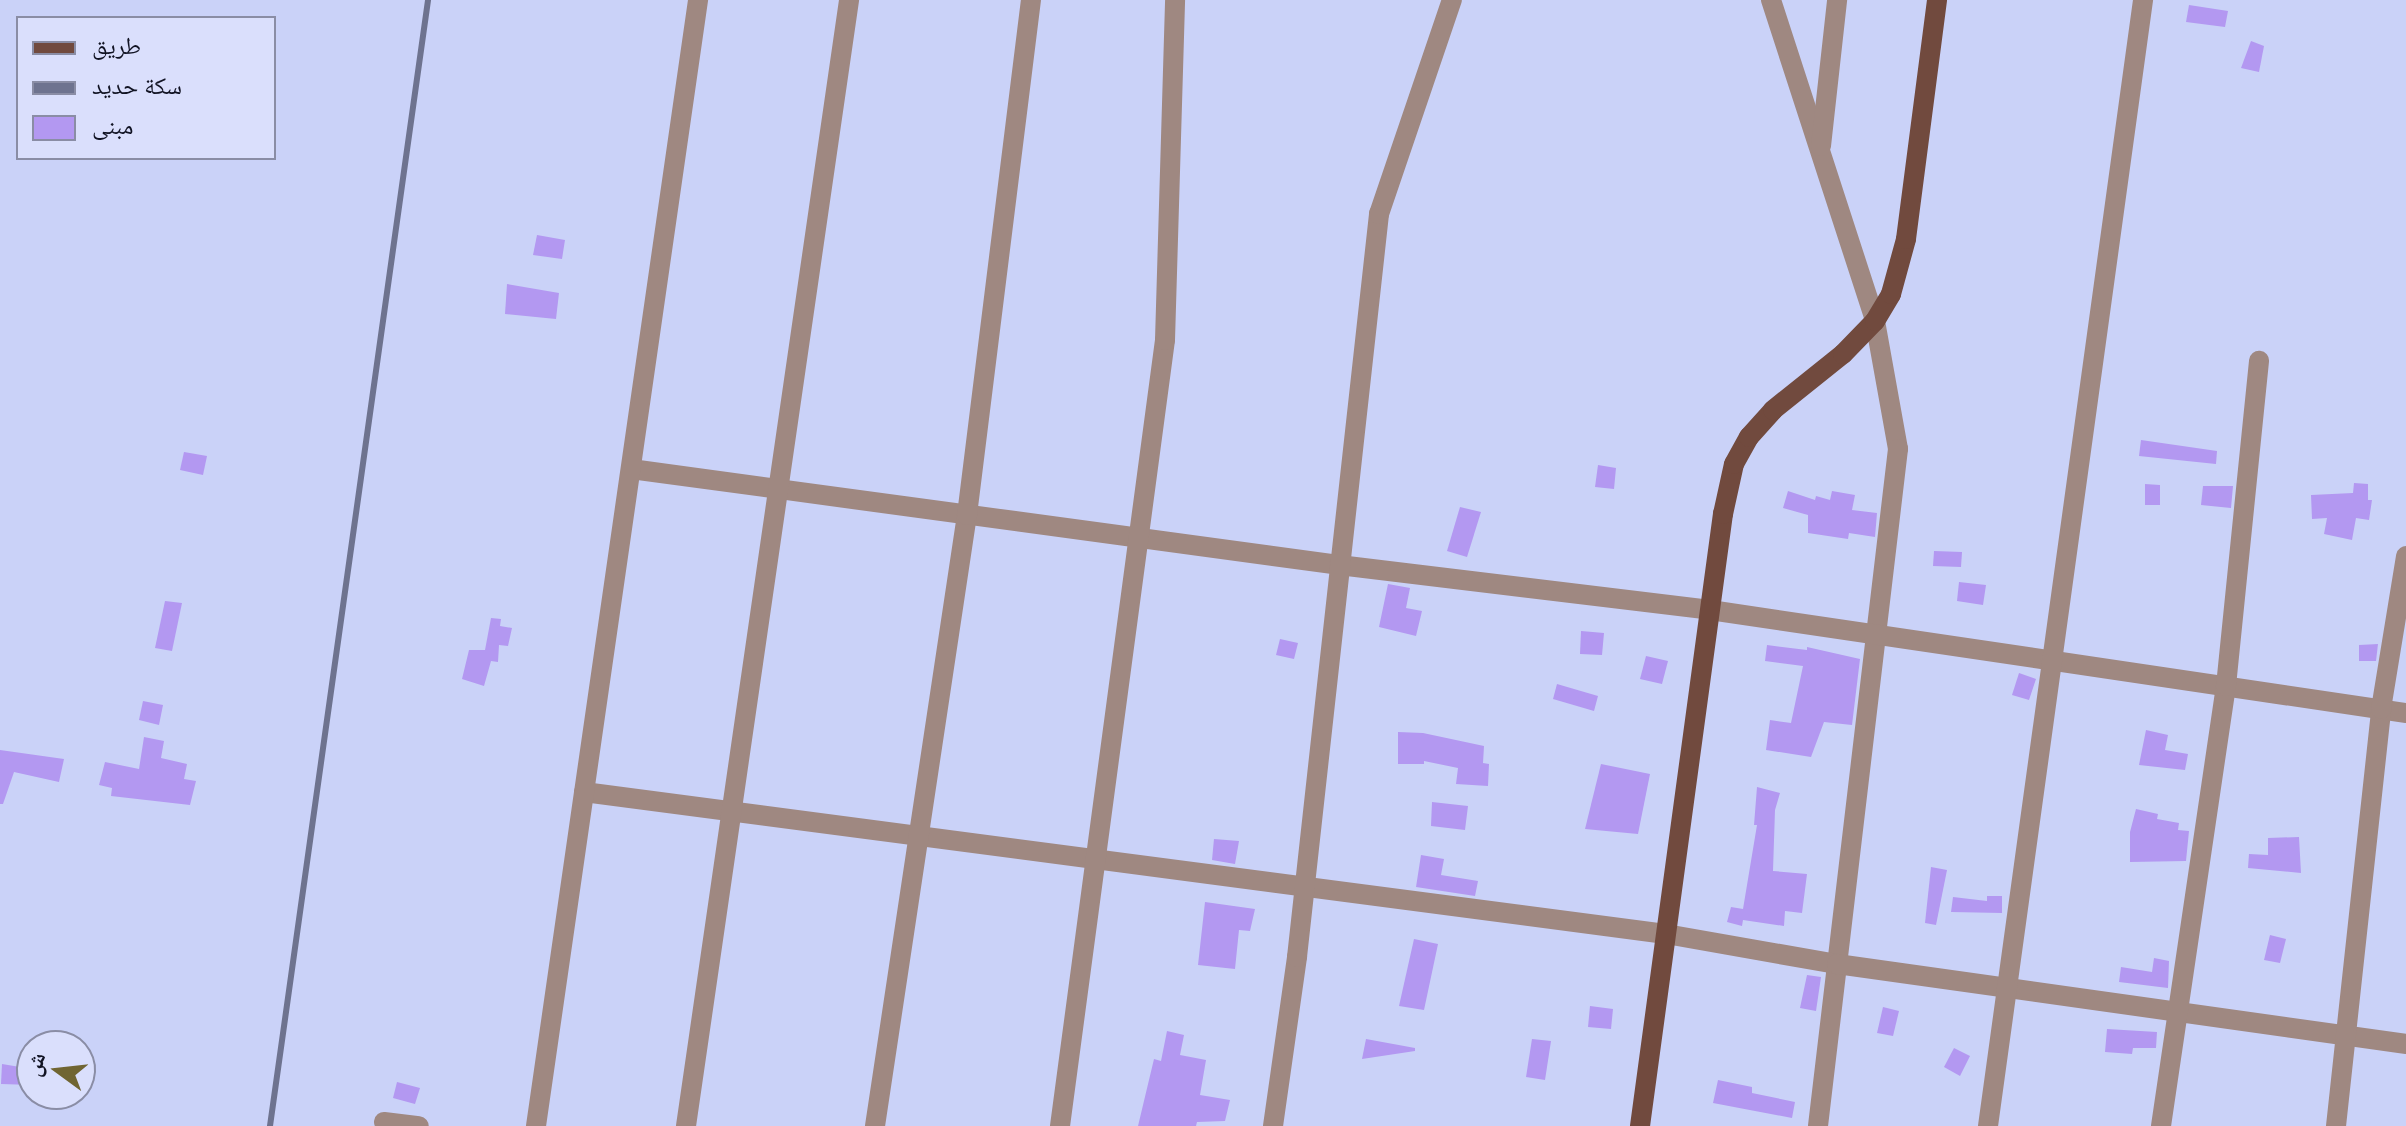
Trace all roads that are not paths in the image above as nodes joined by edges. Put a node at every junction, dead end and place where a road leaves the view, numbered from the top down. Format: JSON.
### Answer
{"nodes":[{"id":1,"x":698,"y":0,"type":"edge"},
{"id":2,"x":849,"y":0,"type":"edge"},
{"id":3,"x":1031,"y":0,"type":"edge"},
{"id":4,"x":1175,"y":0,"type":"edge"},
{"id":5,"x":1452,"y":0,"type":"edge"},
{"id":6,"x":1771,"y":0,"type":"edge"},
{"id":7,"x":1837,"y":0,"type":"edge"},
{"id":8,"x":1937,"y":0,"type":"edge"},
{"id":9,"x":2143,"y":0,"type":"edge"},
{"id":10,"x":1820,"y":154,"type":"junction"},
{"id":11,"x":1875,"y":321,"type":"junction"},
{"id":12,"x":2259,"y":361,"type":"dead end"},
{"id":13,"x":631,"y":469,"type":"junction"},
{"id":14,"x":778,"y":490,"type":"junction"},
{"id":15,"x":967,"y":515,"type":"junction"},
{"id":16,"x":1139,"y":538,"type":"junction"},
{"id":17,"x":2406,"y":556,"type":"edge"},
{"id":18,"x":1339,"y":565,"type":"junction"},
{"id":19,"x":1710,"y":610,"type":"junction"},
{"id":20,"x":1876,"y":634,"type":"junction"},
{"id":21,"x":2054,"y":661,"type":"junction"},
{"id":22,"x":2226,"y":686,"type":"junction"},
{"id":23,"x":2381,"y":709,"type":"junction"},
{"id":24,"x":2406,"y":713,"type":"edge"},
{"id":25,"x":584,"y":792,"type":"junction"},
{"id":26,"x":732,"y":812,"type":"junction"},
{"id":27,"x":919,"y":837,"type":"junction"},
{"id":28,"x":1096,"y":861,"type":"junction"},
{"id":29,"x":1304,"y":889,"type":"junction"},
{"id":30,"x":1666,"y":934,"type":"junction"},
{"id":31,"x":1837,"y":964,"type":"junction"},
{"id":32,"x":2005,"y":988,"type":"junction"},
{"id":33,"x":2176,"y":1011,"type":"junction"},
{"id":34,"x":2348,"y":1036,"type":"junction"},
{"id":35,"x":2406,"y":1044,"type":"edge"},
{"id":36,"x":384,"y":1122,"type":"dead end"},
{"id":37,"x":419,"y":1126,"type":"edge"},
{"id":38,"x":536,"y":1126,"type":"edge"},
{"id":39,"x":686,"y":1126,"type":"edge"},
{"id":40,"x":875,"y":1126,"type":"edge"},
{"id":41,"x":1060,"y":1126,"type":"edge"},
{"id":42,"x":1273,"y":1126,"type":"edge"},
{"id":43,"x":1640,"y":1126,"type":"edge"},
{"id":44,"x":1818,"y":1126,"type":"edge"},
{"id":45,"x":1988,"y":1126,"type":"edge"},
{"id":46,"x":2161,"y":1126,"type":"edge"},
{"id":47,"x":2336,"y":1126,"type":"edge"}],
"edges":[{"from":1,"to":13,"type":"street"},
{"from":2,"to":14,"type":"street"},
{"from":3,"to":15,"type":"street"},
{"from":4,"to":16,"type":"street"},
{"from":5,"to":18,"type":"street"},
{"from":6,"to":10,"type":"street"},
{"from":7,"to":10,"type":"street"},
{"from":8,"to":11,"type":"main road"},
{"from":9,"to":21,"type":"street"},
{"from":10,"to":11,"type":"street"},
{"from":11,"to":19,"type":"main road"},
{"from":11,"to":20,"type":"street"},
{"from":12,"to":22,"type":"street"},
{"from":13,"to":14,"type":"street"},
{"from":13,"to":25,"type":"street"},
{"from":14,"to":15,"type":"street"},
{"from":14,"to":26,"type":"street"},
{"from":15,"to":16,"type":"street"},
{"from":15,"to":27,"type":"street"},
{"from":16,"to":18,"type":"street"},
{"from":16,"to":28,"type":"street"},
{"from":17,"to":23,"type":"street"},
{"from":18,"to":19,"type":"street"},
{"from":18,"to":29,"type":"street"},
{"from":19,"to":20,"type":"street"},
{"from":19,"to":30,"type":"main road"},
{"from":20,"to":21,"type":"street"},
{"from":20,"to":31,"type":"street"},
{"from":21,"to":22,"type":"street"},
{"from":21,"to":32,"type":"street"},
{"from":22,"to":23,"type":"street"},
{"from":22,"to":33,"type":"street"},
{"from":23,"to":24,"type":"street"},
{"from":23,"to":34,"type":"street"},
{"from":25,"to":26,"type":"street"},
{"from":25,"to":38,"type":"street"},
{"from":26,"to":27,"type":"street"},
{"from":26,"to":39,"type":"street"},
{"from":27,"to":28,"type":"street"},
{"from":27,"to":40,"type":"street"},
{"from":28,"to":29,"type":"street"},
{"from":28,"to":41,"type":"street"},
{"from":29,"to":30,"type":"street"},
{"from":29,"to":42,"type":"street"},
{"from":30,"to":31,"type":"street"},
{"from":30,"to":43,"type":"main road"},
{"from":31,"to":32,"type":"street"},
{"from":31,"to":44,"type":"street"},
{"from":32,"to":33,"type":"street"},
{"from":32,"to":45,"type":"street"},
{"from":33,"to":34,"type":"street"},
{"from":33,"to":46,"type":"street"},
{"from":34,"to":35,"type":"street"},
{"from":34,"to":47,"type":"street"},
{"from":36,"to":37,"type":"street"}]}
